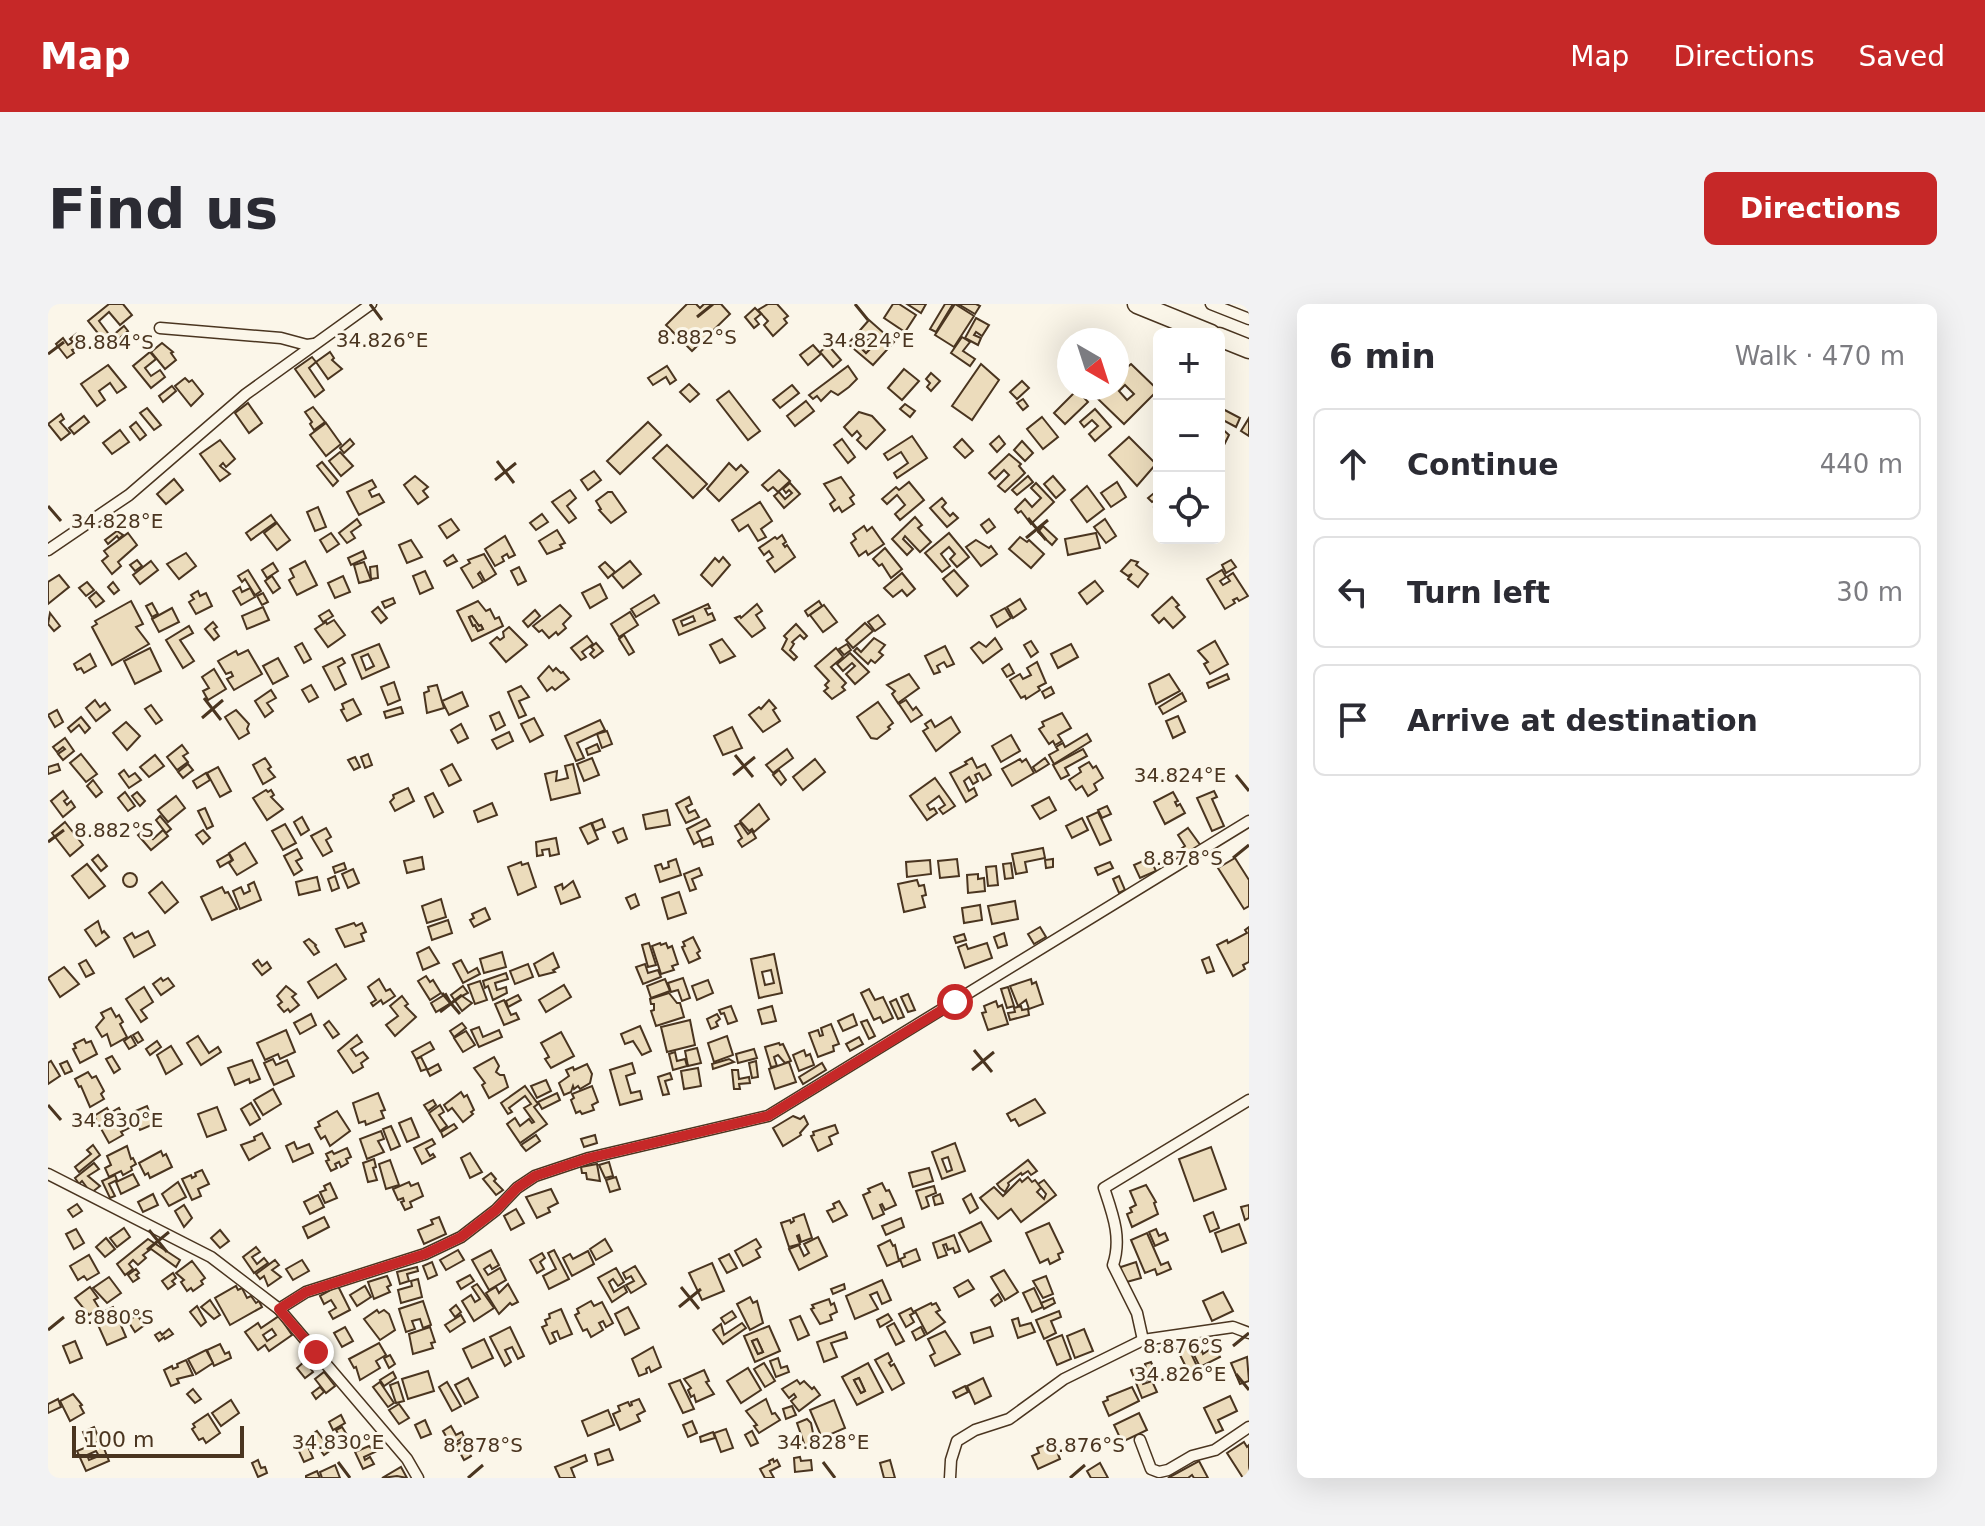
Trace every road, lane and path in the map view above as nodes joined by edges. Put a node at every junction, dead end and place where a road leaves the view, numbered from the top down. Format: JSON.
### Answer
{"nodes":[{"id":1,"x":371,"y":304,"type":"edge"},
{"id":2,"x":1137,"y":304,"type":"edge"},
{"id":3,"x":1211,"y":304,"type":"edge"},
{"id":4,"x":1243,"y":313,"type":"edge"},
{"id":5,"x":160,"y":328,"type":"dead end"},
{"id":6,"x":1196,"y":328,"type":"edge"},
{"id":7,"x":1225,"y":339,"type":"edge"},
{"id":8,"x":316,"y":344,"type":"junction"},
{"id":9,"x":1249,"y":349,"type":"edge"},
{"id":10,"x":48,"y":550,"type":"edge"},
{"id":11,"x":1249,"y":821,"type":"edge"},
{"id":12,"x":1249,"y":1100,"type":"edge"},
{"id":13,"x":48,"y":1174,"type":"edge"},
{"id":14,"x":279,"y":1309,"type":"junction"},
{"id":15,"x":1249,"y":1323,"type":"edge"},
{"id":16,"x":1233,"y":1327,"type":"junction"},
{"id":17,"x":1249,"y":1333,"type":"edge"},
{"id":18,"x":1143,"y":1340,"type":"junction"},
{"id":19,"x":1249,"y":1427,"type":"edge"},
{"id":20,"x":1140,"y":1440,"type":"dead end"},
{"id":21,"x":1156,"y":1475,"type":"edge"},
{"id":22,"x":418,"y":1478,"type":"edge"},
{"id":23,"x":950,"y":1478,"type":"edge"}],
"edges":[{"from":1,"to":8,"type":"street"},
{"from":2,"to":6,"type":"highway"},
{"from":3,"to":4,"type":"street"},
{"from":5,"to":8,"type":"street"},
{"from":7,"to":9,"type":"highway"},
{"from":8,"to":10,"type":"street"},
{"from":11,"to":14,"type":"street"},
{"from":12,"to":18,"type":"street"},
{"from":13,"to":14,"type":"street"},
{"from":14,"to":22,"type":"street"},
{"from":15,"to":16,"type":"street"},
{"from":16,"to":17,"type":"street"},
{"from":16,"to":18,"type":"street"},
{"from":18,"to":23,"type":"street"},
{"from":19,"to":21,"type":"street"},
{"from":20,"to":21,"type":"street"}]}
